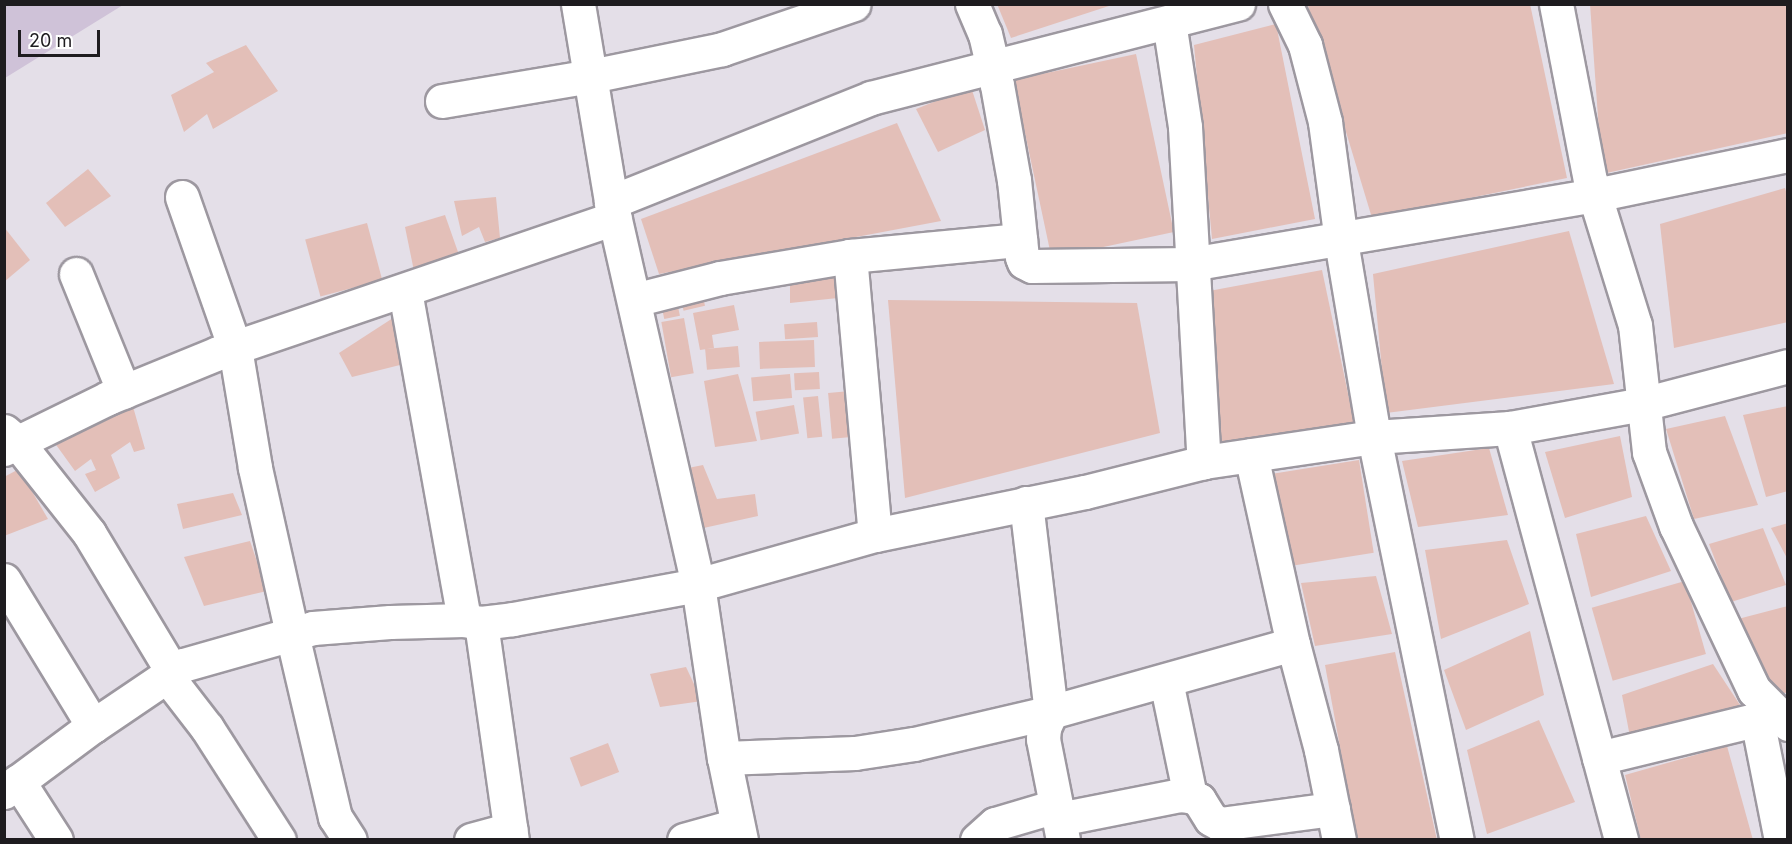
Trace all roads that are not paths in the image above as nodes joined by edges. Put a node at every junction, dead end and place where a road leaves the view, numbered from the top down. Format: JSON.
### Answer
{"nodes":[{"id":1,"x":578,"y":4,"type":"edge"},
{"id":2,"x":972,"y":4,"type":"edge"},
{"id":3,"x":1238,"y":4,"type":"edge"},
{"id":4,"x":1285,"y":4,"type":"edge"},
{"id":5,"x":1556,"y":4,"type":"edge"},
{"id":6,"x":839,"y":7,"type":"edge"},
{"id":7,"x":1169,"y":22,"type":"junction"},
{"id":8,"x":992,"y":66,"type":"junction"},
{"id":9,"x":591,"y":76,"type":"junction"},
{"id":10,"x":442,"y":101,"type":"dead end"},
{"id":11,"x":1788,"y":154,"type":"edge"},
{"id":12,"x":1595,"y":195,"type":"junction"},
{"id":13,"x":182,"y":197,"type":"dead end"},
{"id":14,"x":613,"y":210,"type":"junction"},
{"id":15,"x":1020,"y":240,"type":"junction"},
{"id":16,"x":1341,"y":241,"type":"junction"},
{"id":17,"x":850,"y":256,"type":"junction"},
{"id":18,"x":1191,"y":264,"type":"junction"},
{"id":19,"x":76,"y":274,"type":"dead end"},
{"id":20,"x":405,"y":291,"type":"junction"},
{"id":21,"x":634,"y":300,"type":"junction"},
{"id":22,"x":235,"y":348,"type":"junction"},
{"id":23,"x":1788,"y":366,"type":"edge"},
{"id":24,"x":123,"y":392,"type":"junction"},
{"id":25,"x":1643,"y":404,"type":"junction"},
{"id":26,"x":1510,"y":428,"type":"junction"},
{"id":27,"x":1374,"y":437,"type":"junction"},
{"id":28,"x":8,"y":441,"type":"edge"},
{"id":29,"x":1251,"y":455,"type":"junction"},
{"id":30,"x":1204,"y":462,"type":"junction"},
{"id":31,"x":1026,"y":503,"type":"junction"},
{"id":32,"x":875,"y":535,"type":"junction"},
{"id":33,"x":4,"y":580,"type":"edge"},
{"id":34,"x":698,"y":585,"type":"junction"},
{"id":35,"x":472,"y":621,"type":"junction"},
{"id":36,"x":292,"y":634,"type":"junction"},
{"id":37,"x":1293,"y":644,"type":"junction"},
{"id":38,"x":169,"y":673,"type":"junction"},
{"id":39,"x":1166,"y":681,"type":"junction"},
{"id":40,"x":1051,"y":712,"type":"junction"},
{"id":41,"x":1773,"y":719,"type":"edge"},
{"id":42,"x":93,"y":726,"type":"junction"},
{"id":43,"x":724,"y":758,"type":"junction"},
{"id":44,"x":1599,"y":758,"type":"junction"},
{"id":45,"x":11,"y":786,"type":"edge"},
{"id":46,"x":1190,"y":796,"type":"junction"},
{"id":47,"x":1060,"y":821,"type":"edge"},
{"id":48,"x":1336,"y":824,"type":"edge"},
{"id":49,"x":739,"y":832,"type":"edge"},
{"id":50,"x":511,"y":834,"type":"edge"},
{"id":51,"x":56,"y":840,"type":"edge"},
{"id":52,"x":279,"y":840,"type":"edge"},
{"id":53,"x":350,"y":840,"type":"edge"},
{"id":54,"x":471,"y":840,"type":"edge"},
{"id":55,"x":684,"y":840,"type":"edge"},
{"id":56,"x":977,"y":840,"type":"edge"},
{"id":57,"x":1457,"y":840,"type":"edge"},
{"id":58,"x":1621,"y":840,"type":"edge"},
{"id":59,"x":1781,"y":840,"type":"edge"}],
"edges":[{"from":1,"to":9,"type":"street"},
{"from":2,"to":8,"type":"street"},
{"from":3,"to":7,"type":"street"},
{"from":4,"to":16,"type":"street"},
{"from":5,"to":12,"type":"street"},
{"from":6,"to":9,"type":"street"},
{"from":7,"to":8,"type":"street"},
{"from":7,"to":18,"type":"street"},
{"from":8,"to":14,"type":"street"},
{"from":8,"to":15,"type":"street"},
{"from":9,"to":10,"type":"street"},
{"from":9,"to":14,"type":"street"},
{"from":11,"to":12,"type":"street"},
{"from":12,"to":16,"type":"street"},
{"from":12,"to":25,"type":"street"},
{"from":13,"to":22,"type":"street"},
{"from":14,"to":20,"type":"street"},
{"from":14,"to":21,"type":"street"},
{"from":15,"to":17,"type":"street"},
{"from":15,"to":18,"type":"street"},
{"from":16,"to":18,"type":"street"},
{"from":16,"to":27,"type":"street"},
{"from":17,"to":21,"type":"street"},
{"from":17,"to":32,"type":"street"},
{"from":18,"to":30,"type":"street"},
{"from":19,"to":24,"type":"street"},
{"from":20,"to":22,"type":"street"},
{"from":20,"to":35,"type":"street"},
{"from":21,"to":34,"type":"street"},
{"from":22,"to":24,"type":"street"},
{"from":22,"to":36,"type":"street"},
{"from":23,"to":25,"type":"street"},
{"from":24,"to":28,"type":"street"},
{"from":25,"to":26,"type":"street"},
{"from":25,"to":41,"type":"street"},
{"from":26,"to":27,"type":"street"},
{"from":26,"to":44,"type":"street"},
{"from":27,"to":29,"type":"street"},
{"from":27,"to":57,"type":"street"},
{"from":28,"to":38,"type":"street"},
{"from":29,"to":30,"type":"street"},
{"from":29,"to":37,"type":"street"},
{"from":30,"to":31,"type":"street"},
{"from":31,"to":32,"type":"street"},
{"from":31,"to":40,"type":"street"},
{"from":32,"to":34,"type":"street"},
{"from":33,"to":42,"type":"street"},
{"from":34,"to":35,"type":"street"},
{"from":34,"to":43,"type":"street"},
{"from":35,"to":36,"type":"street"},
{"from":35,"to":50,"type":"street"},
{"from":36,"to":38,"type":"street"},
{"from":36,"to":53,"type":"street"},
{"from":37,"to":39,"type":"street"},
{"from":37,"to":48,"type":"street"},
{"from":38,"to":42,"type":"street"},
{"from":38,"to":52,"type":"street"},
{"from":39,"to":40,"type":"street"},
{"from":39,"to":46,"type":"street"},
{"from":40,"to":43,"type":"street"},
{"from":40,"to":47,"type":"street"},
{"from":41,"to":44,"type":"street"},
{"from":41,"to":59,"type":"street"},
{"from":42,"to":45,"type":"street"},
{"from":43,"to":49,"type":"street"},
{"from":44,"to":58,"type":"street"},
{"from":45,"to":51,"type":"street"},
{"from":46,"to":47,"type":"street"},
{"from":46,"to":48,"type":"street"},
{"from":47,"to":56,"type":"street"},
{"from":49,"to":55,"type":"street"},
{"from":50,"to":54,"type":"street"}]}
